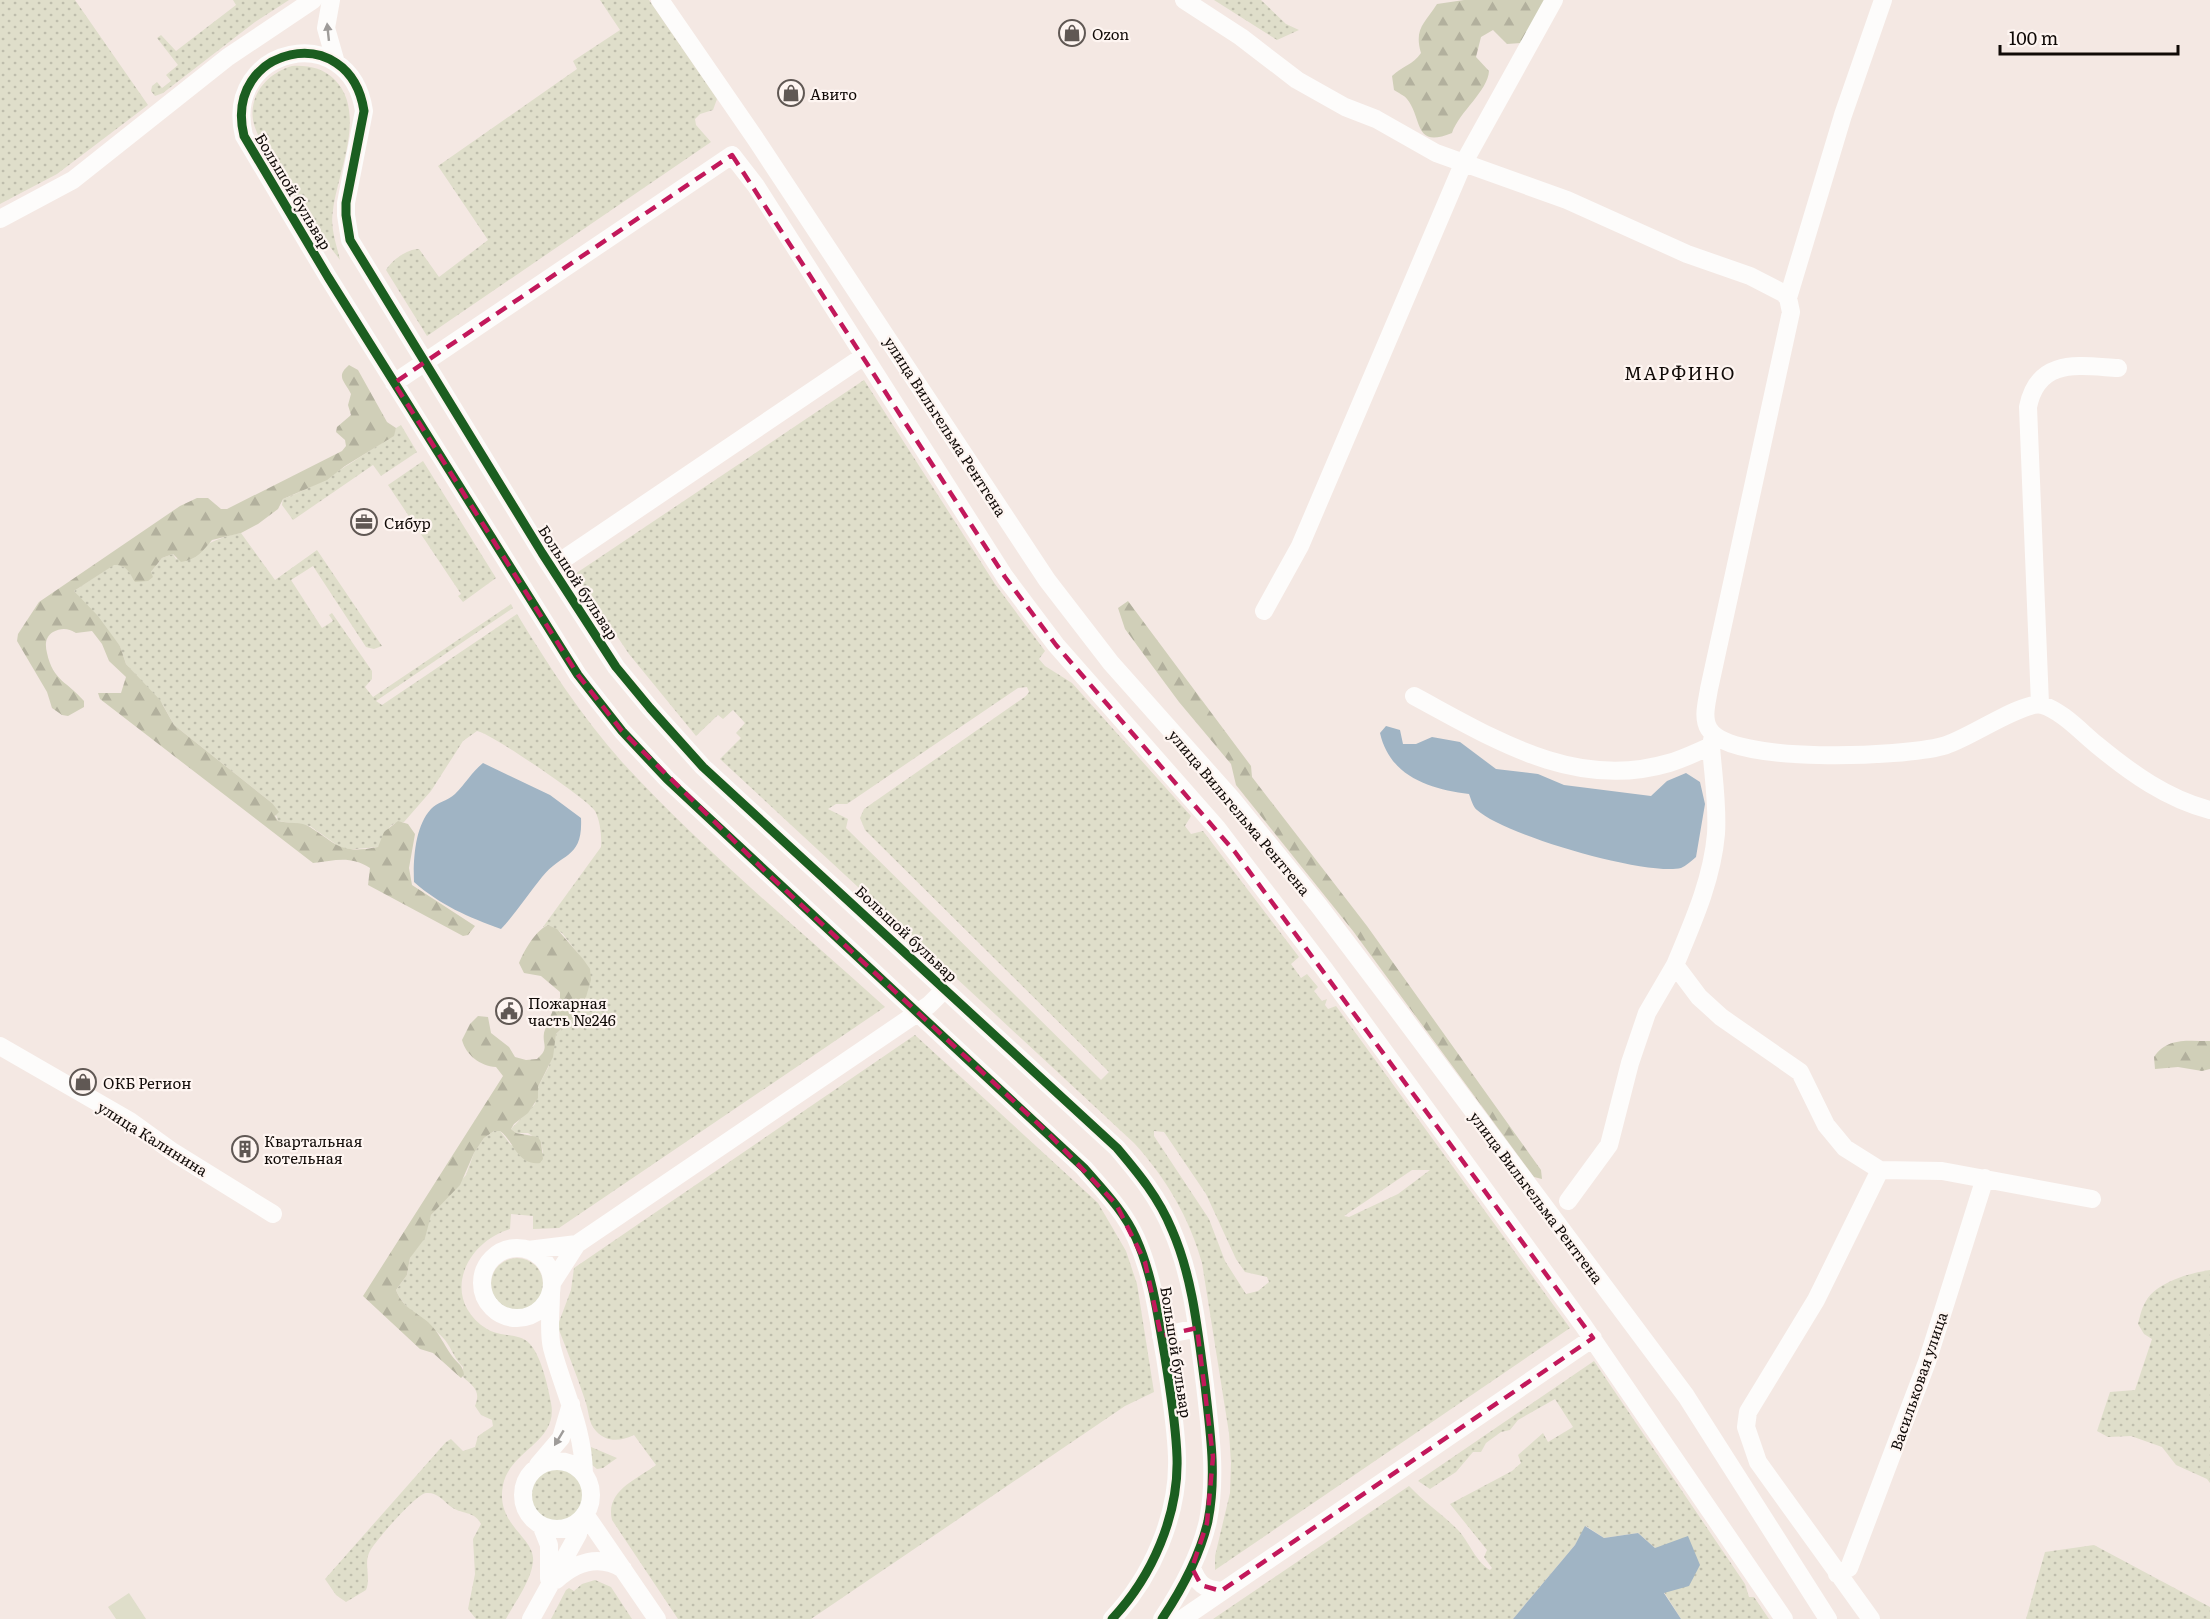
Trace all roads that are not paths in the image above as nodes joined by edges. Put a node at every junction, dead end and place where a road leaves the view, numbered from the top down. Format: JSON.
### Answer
{"nodes":[{"id":1,"x":313,"y":0,"type":"edge"},
{"id":2,"x":331,"y":0,"type":"edge"},
{"id":3,"x":660,"y":0,"type":"edge"},
{"id":4,"x":1184,"y":0,"type":"edge"},
{"id":5,"x":1554,"y":0,"type":"edge"},
{"id":6,"x":1882,"y":0,"type":"edge"},
{"id":7,"x":250,"y":42,"type":"junction"},
{"id":8,"x":336,"y":63,"type":"junction"},
{"id":9,"x":246,"y":91,"type":"junction"},
{"id":10,"x":1463,"y":164,"type":"junction"},
{"id":11,"x":0,"y":219,"type":"edge"},
{"id":12,"x":1788,"y":298,"type":"junction"},
{"id":13,"x":864,"y":356,"type":"junction"},
{"id":14,"x":425,"y":363,"type":"junction"},
{"id":15,"x":2118,"y":368,"type":"dead end"},
{"id":16,"x":394,"y":383,"type":"junction"},
{"id":17,"x":552,"y":567,"type":"junction"},
{"id":18,"x":1264,"y":611,"type":"dead end"},
{"id":19,"x":1414,"y":696,"type":"dead end"},
{"id":20,"x":2040,"y":704,"type":"junction"},
{"id":21,"x":1712,"y":741,"type":"junction"},
{"id":22,"x":2210,"y":810,"type":"edge"},
{"id":23,"x":1675,"y":965,"type":"junction"},
{"id":24,"x":945,"y":989,"type":"junction"},
{"id":25,"x":917,"y":1014,"type":"junction"},
{"id":26,"x":2,"y":1052,"type":"edge"},
{"id":27,"x":1880,"y":1170,"type":"junction"},
{"id":28,"x":1985,"y":1178,"type":"junction"},
{"id":29,"x":2092,"y":1199,"type":"dead end"},
{"id":30,"x":1568,"y":1201,"type":"dead end"},
{"id":31,"x":273,"y":1214,"type":"dead end"},
{"id":32,"x":576,"y":1244,"type":"junction"},
{"id":33,"x":528,"y":1250,"type":"junction"},
{"id":34,"x":552,"y":1287,"type":"junction"},
{"id":35,"x":521,"y":1318,"type":"junction"},
{"id":36,"x":1197,"y":1328,"type":"junction"},
{"id":37,"x":1161,"y":1336,"type":"junction"},
{"id":38,"x":1593,"y":1338,"type":"junction"},
{"id":39,"x":552,"y":1346,"type":"junction"},
{"id":40,"x":572,"y":1402,"type":"junction"},
{"id":41,"x":536,"y":1468,"type":"junction"},
{"id":42,"x":584,"y":1474,"type":"junction"},
{"id":43,"x":583,"y":1517,"type":"junction"},
{"id":44,"x":541,"y":1525,"type":"junction"},
{"id":45,"x":1192,"y":1568,"type":"junction"},
{"id":46,"x":623,"y":1569,"type":"junction"},
{"id":47,"x":1837,"y":1574,"type":"junction"},
{"id":48,"x":548,"y":1587,"type":"junction"},
{"id":49,"x":1221,"y":1591,"type":"junction"},
{"id":50,"x":531,"y":1619,"type":"edge"},
{"id":51,"x":657,"y":1619,"type":"edge"},
{"id":52,"x":1112,"y":1619,"type":"edge"},
{"id":53,"x":1162,"y":1619,"type":"edge"},
{"id":54,"x":1182,"y":1619,"type":"edge"},
{"id":55,"x":1784,"y":1619,"type":"edge"},
{"id":56,"x":1828,"y":1619,"type":"edge"},
{"id":57,"x":1871,"y":1619,"type":"edge"}],
"edges":[{"from":1,"to":7,"type":"street"},
{"from":8,"to":2,"type":"street","one_way":true},
{"from":3,"to":56,"type":"street","name":"улица Вильгельма Рентгена"},
{"from":4,"to":10,"type":"street"},
{"from":5,"to":10,"type":"street"},
{"from":6,"to":12,"type":"street"},
{"from":7,"to":9,"type":"street"},
{"from":7,"to":11,"type":"street"},
{"from":8,"to":9,"type":"street","name":"Большой бульвар"},
{"from":8,"to":14,"type":"street","name":"Большой бульвар"},
{"from":9,"to":16,"type":"street","name":"Большой бульвар"},
{"from":10,"to":12,"type":"street"},
{"from":10,"to":18,"type":"street"},
{"from":12,"to":21,"type":"street"},
{"from":13,"to":14,"type":"street","name":"улица Вильгельма Рентгена"},
{"from":13,"to":17,"type":"street"},
{"from":13,"to":38,"type":"street","name":"улица Вильгельма Рентгена"},
{"from":14,"to":16,"type":"street"},
{"from":14,"to":17,"type":"street","name":"Большой бульвар"},
{"from":15,"to":20,"type":"street"},
{"from":16,"to":25,"type":"street","name":"Большой бульвар"},
{"from":17,"to":24,"type":"street","name":"Большой бульвар"},
{"from":19,"to":21,"type":"street"},
{"from":20,"to":21,"type":"street"},
{"from":20,"to":22,"type":"street"},
{"from":21,"to":23,"type":"street"},
{"from":23,"to":27,"type":"street"},
{"from":23,"to":30,"type":"street"},
{"from":24,"to":25,"type":"street"},
{"from":24,"to":36,"type":"street","name":"Большой бульвар"},
{"from":25,"to":32,"type":"street"},
{"from":25,"to":37,"type":"street","name":"Большой бульвар"},
{"from":26,"to":31,"type":"street","name":"улица Калинина"},
{"from":27,"to":28,"type":"street"},
{"from":27,"to":47,"type":"street"},
{"from":28,"to":29,"type":"street"},
{"from":28,"to":47,"type":"street","name":"Васильковая улица"},
{"from":32,"to":33,"type":"street"},
{"from":32,"to":34,"type":"street"},
{"from":33,"to":34,"type":"street"},
{"from":33,"to":35,"type":"street"},
{"from":34,"to":35,"type":"street"},
{"from":34,"to":39,"type":"street"},
{"from":35,"to":39,"type":"street"},
{"from":36,"to":37,"type":"street"},
{"from":36,"to":45,"type":"street","name":"Большой бульвар"},
{"from":37,"to":52,"type":"street","name":"Большой бульвар"},
{"from":38,"to":49,"type":"street"},
{"from":38,"to":55,"type":"street","name":"улица Вильгельма Рентгена"},
{"from":39,"to":40,"type":"street"},
{"from":40,"to":41,"type":"street","one_way":true},
{"from":40,"to":42,"type":"street"},
{"from":41,"to":42,"type":"street"},
{"from":41,"to":44,"type":"street"},
{"from":42,"to":43,"type":"street"},
{"from":43,"to":44,"type":"street"},
{"from":43,"to":46,"type":"street"},
{"from":43,"to":48,"type":"street"},
{"from":44,"to":48,"type":"street"},
{"from":45,"to":49,"type":"street"},
{"from":45,"to":53,"type":"street","name":"Большой бульвар"},
{"from":46,"to":48,"type":"street"},
{"from":46,"to":51,"type":"street"},
{"from":47,"to":57,"type":"street"},
{"from":48,"to":50,"type":"street"},
{"from":49,"to":54,"type":"street"}]}
